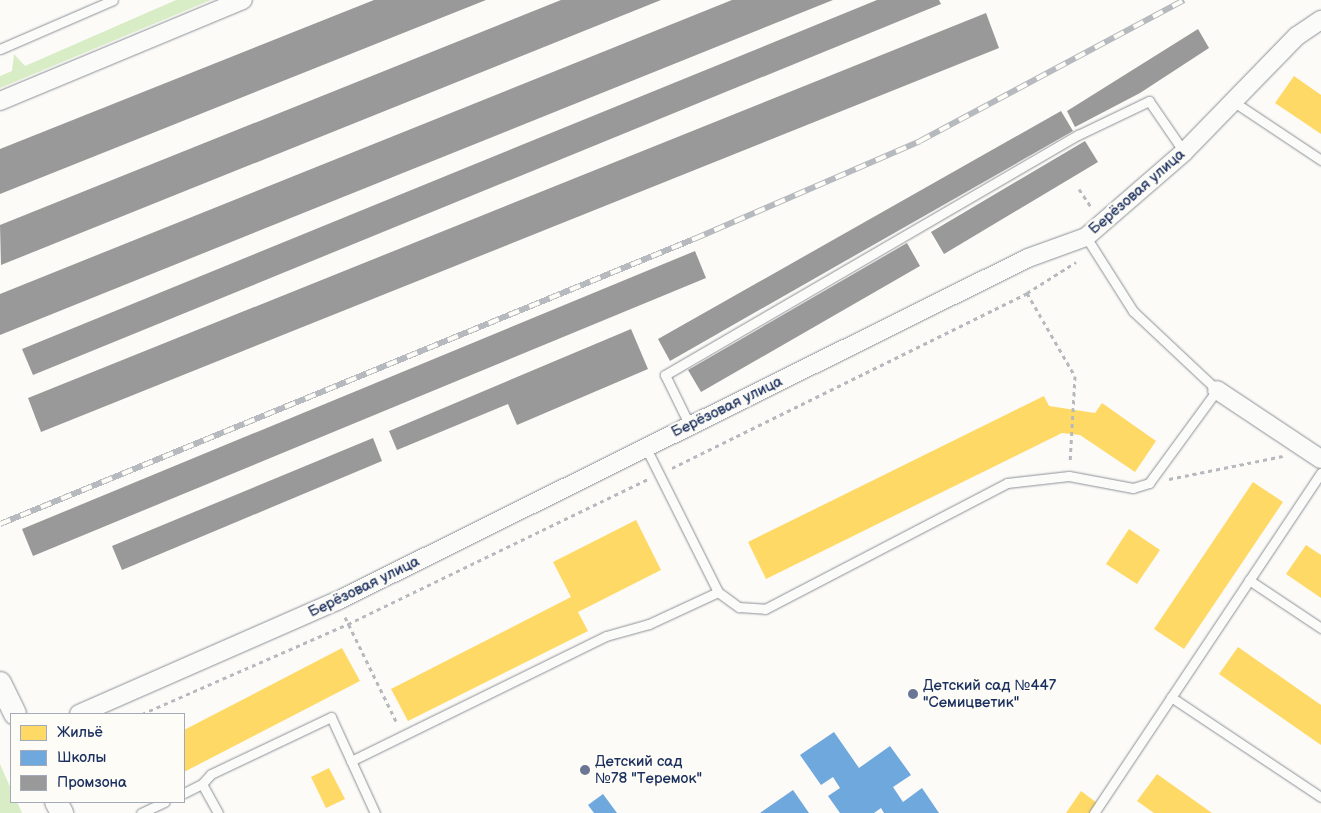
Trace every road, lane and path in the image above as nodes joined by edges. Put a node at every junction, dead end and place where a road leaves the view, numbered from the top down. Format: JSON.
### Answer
{"nodes":[{"id":1,"x":113,"y":0,"type":"edge"},
{"id":2,"x":243,"y":0,"type":"edge"},
{"id":3,"x":1321,"y":20,"type":"edge"},
{"id":4,"x":0,"y":49,"type":"edge"},
{"id":5,"x":0,"y":101,"type":"edge"},
{"id":6,"x":1234,"y":102,"type":"junction"},
{"id":7,"x":1184,"y":152,"type":"junction"},
{"id":8,"x":1321,"y":160,"type":"edge"},
{"id":9,"x":1086,"y":237,"type":"junction"},
{"id":10,"x":1027,"y":293,"type":"dead end"},
{"id":11,"x":1217,"y":390,"type":"junction"},
{"id":12,"x":690,"y":426,"type":"junction"},
{"id":13,"x":646,"y":448,"type":"junction"},
{"id":14,"x":1315,"y":455,"type":"edge"},
{"id":15,"x":1321,"y":473,"type":"edge"},
{"id":16,"x":1069,"y":476,"type":"junction"},
{"id":17,"x":1149,"y":483,"type":"junction"},
{"id":18,"x":1249,"y":580,"type":"junction"},
{"id":19,"x":718,"y":592,"type":"junction"},
{"id":20,"x":337,"y":601,"type":"junction"},
{"id":21,"x":1321,"y":628,"type":"edge"},
{"id":22,"x":0,"y":683,"type":"edge"},
{"id":23,"x":1172,"y":697,"type":"junction"},
{"id":24,"x":15,"y":713,"type":"edge"},
{"id":25,"x":81,"y":713,"type":"edge"},
{"id":26,"x":403,"y":735,"type":"junction"},
{"id":27,"x":351,"y":760,"type":"junction"},
{"id":28,"x":202,"y":784,"type":"junction"},
{"id":29,"x":185,"y":792,"type":"edge"},
{"id":30,"x":1321,"y":798,"type":"edge"},
{"id":31,"x":163,"y":803,"type":"edge"},
{"id":32,"x":141,"y":813,"type":"edge"},
{"id":33,"x":218,"y":813,"type":"edge"},
{"id":34,"x":375,"y":813,"type":"edge"},
{"id":35,"x":1094,"y":813,"type":"edge"}],
"edges":[{"from":1,"to":4,"type":"lane"},
{"from":2,"to":5,"type":"street"},
{"from":3,"to":6,"type":"street","name":"Берёзовая улица"},
{"from":6,"to":7,"type":"street","name":"Берёзовая улица"},
{"from":6,"to":8,"type":"lane"},
{"from":7,"to":9,"type":"street","name":"Берёзовая улица"},
{"from":7,"to":12,"type":"lane"},
{"from":9,"to":11,"type":"lane"},
{"from":9,"to":12,"type":"street","name":"Берёзовая улица"},
{"from":10,"to":16,"type":"path"},
{"from":11,"to":14,"type":"street"},
{"from":11,"to":17,"type":"lane"},
{"from":12,"to":13,"type":"street","name":"Берёзовая улица"},
{"from":13,"to":19,"type":"lane"},
{"from":13,"to":20,"type":"street","name":"Берёзовая улица"},
{"from":14,"to":17,"type":"path"},
{"from":15,"to":18,"type":"lane"},
{"from":16,"to":17,"type":"lane"},
{"from":16,"to":19,"type":"lane"},
{"from":18,"to":21,"type":"lane"},
{"from":18,"to":23,"type":"lane"},
{"from":19,"to":26,"type":"lane"},
{"from":20,"to":25,"type":"street","name":"Берёзовая улица"},
{"from":20,"to":26,"type":"path"},
{"from":22,"to":24,"type":"street"},
{"from":23,"to":30,"type":"lane"},
{"from":23,"to":35,"type":"lane"},
{"from":26,"to":27,"type":"lane"},
{"from":27,"to":28,"type":"lane"},
{"from":27,"to":34,"type":"lane"},
{"from":28,"to":29,"type":"lane"},
{"from":28,"to":33,"type":"lane"},
{"from":31,"to":32,"type":"lane"}]}
